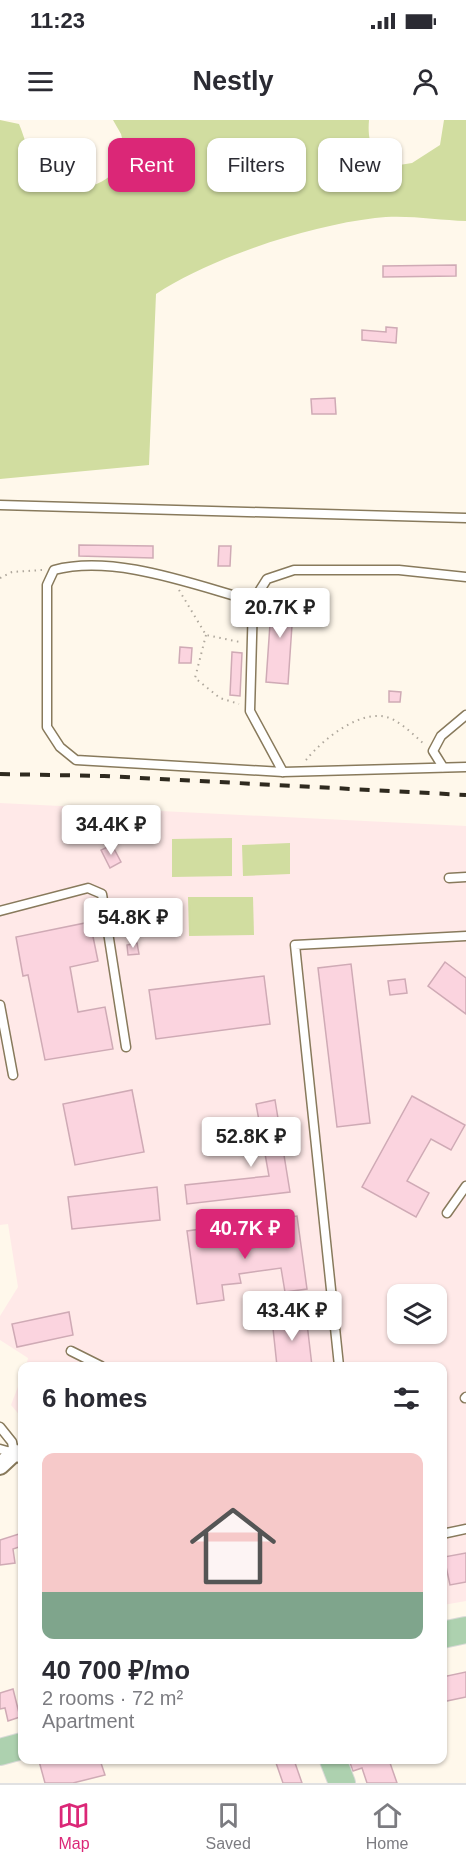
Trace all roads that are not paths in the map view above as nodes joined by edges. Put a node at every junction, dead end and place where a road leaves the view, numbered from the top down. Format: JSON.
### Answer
{"nodes":[{"id":1,"x":0,"y":505,"type":"edge"},
{"id":2,"x":466,"y":518,"type":"edge"},
{"id":3,"x":466,"y":577,"type":"edge"},
{"id":4,"x":253,"y":601,"type":"junction"},
{"id":5,"x":466,"y":716,"type":"edge"},
{"id":6,"x":466,"y":766,"type":"edge"},
{"id":7,"x":443,"y":767,"type":"junction"},
{"id":8,"x":283,"y":772,"type":"junction"},
{"id":9,"x":466,"y":877,"type":"edge"},
{"id":10,"x":449,"y":878,"type":"dead end"},
{"id":11,"x":0,"y":911,"type":"edge"},
{"id":12,"x":466,"y":936,"type":"edge"},
{"id":13,"x":0,"y":1005,"type":"edge"},
{"id":14,"x":126,"y":1047,"type":"dead end"},
{"id":15,"x":13,"y":1075,"type":"dead end"},
{"id":16,"x":466,"y":1186,"type":"edge"},
{"id":17,"x":447,"y":1214,"type":"dead end"},
{"id":18,"x":71,"y":1351,"type":"dead end"},
{"id":19,"x":93,"y":1362,"type":"edge"},
{"id":20,"x":339,"y":1362,"type":"edge"},
{"id":21,"x":0,"y":1427,"type":"edge"},
{"id":22,"x":12,"y":1452,"type":"edge"},
{"id":23,"x":0,"y":1466,"type":"edge"},
{"id":24,"x":466,"y":1529,"type":"edge"},
{"id":25,"x":447,"y":1533,"type":"edge"},
{"id":26,"x":466,"y":1630,"type":"edge"},
{"id":27,"x":447,"y":1634,"type":"edge"},
{"id":28,"x":18,"y":1747,"type":"edge"},
{"id":29,"x":0,"y":1752,"type":"edge"},
{"id":30,"x":335,"y":1764,"type":"edge"},
{"id":31,"x":342,"y":1783,"type":"edge"}],
"edges":[{"from":1,"to":2,"type":"lane"},
{"from":3,"to":4,"type":"lane"},
{"from":4,"to":8,"type":"lane"},
{"from":4,"to":8,"type":"lane"},
{"from":5,"to":7,"type":"lane"},
{"from":6,"to":7,"type":"lane"},
{"from":7,"to":8,"type":"lane"},
{"from":9,"to":10,"type":"lane"},
{"from":11,"to":14,"type":"lane"},
{"from":12,"to":20,"type":"lane"},
{"from":13,"to":15,"type":"lane"},
{"from":16,"to":17,"type":"lane"},
{"from":18,"to":19,"type":"lane"},
{"from":21,"to":22,"type":"lane"},
{"from":22,"to":23,"type":"street"},
{"from":24,"to":25,"type":"lane"},
{"from":26,"to":27,"type":"main road"},
{"from":28,"to":29,"type":"main road"},
{"from":30,"to":31,"type":"main road"}]}
